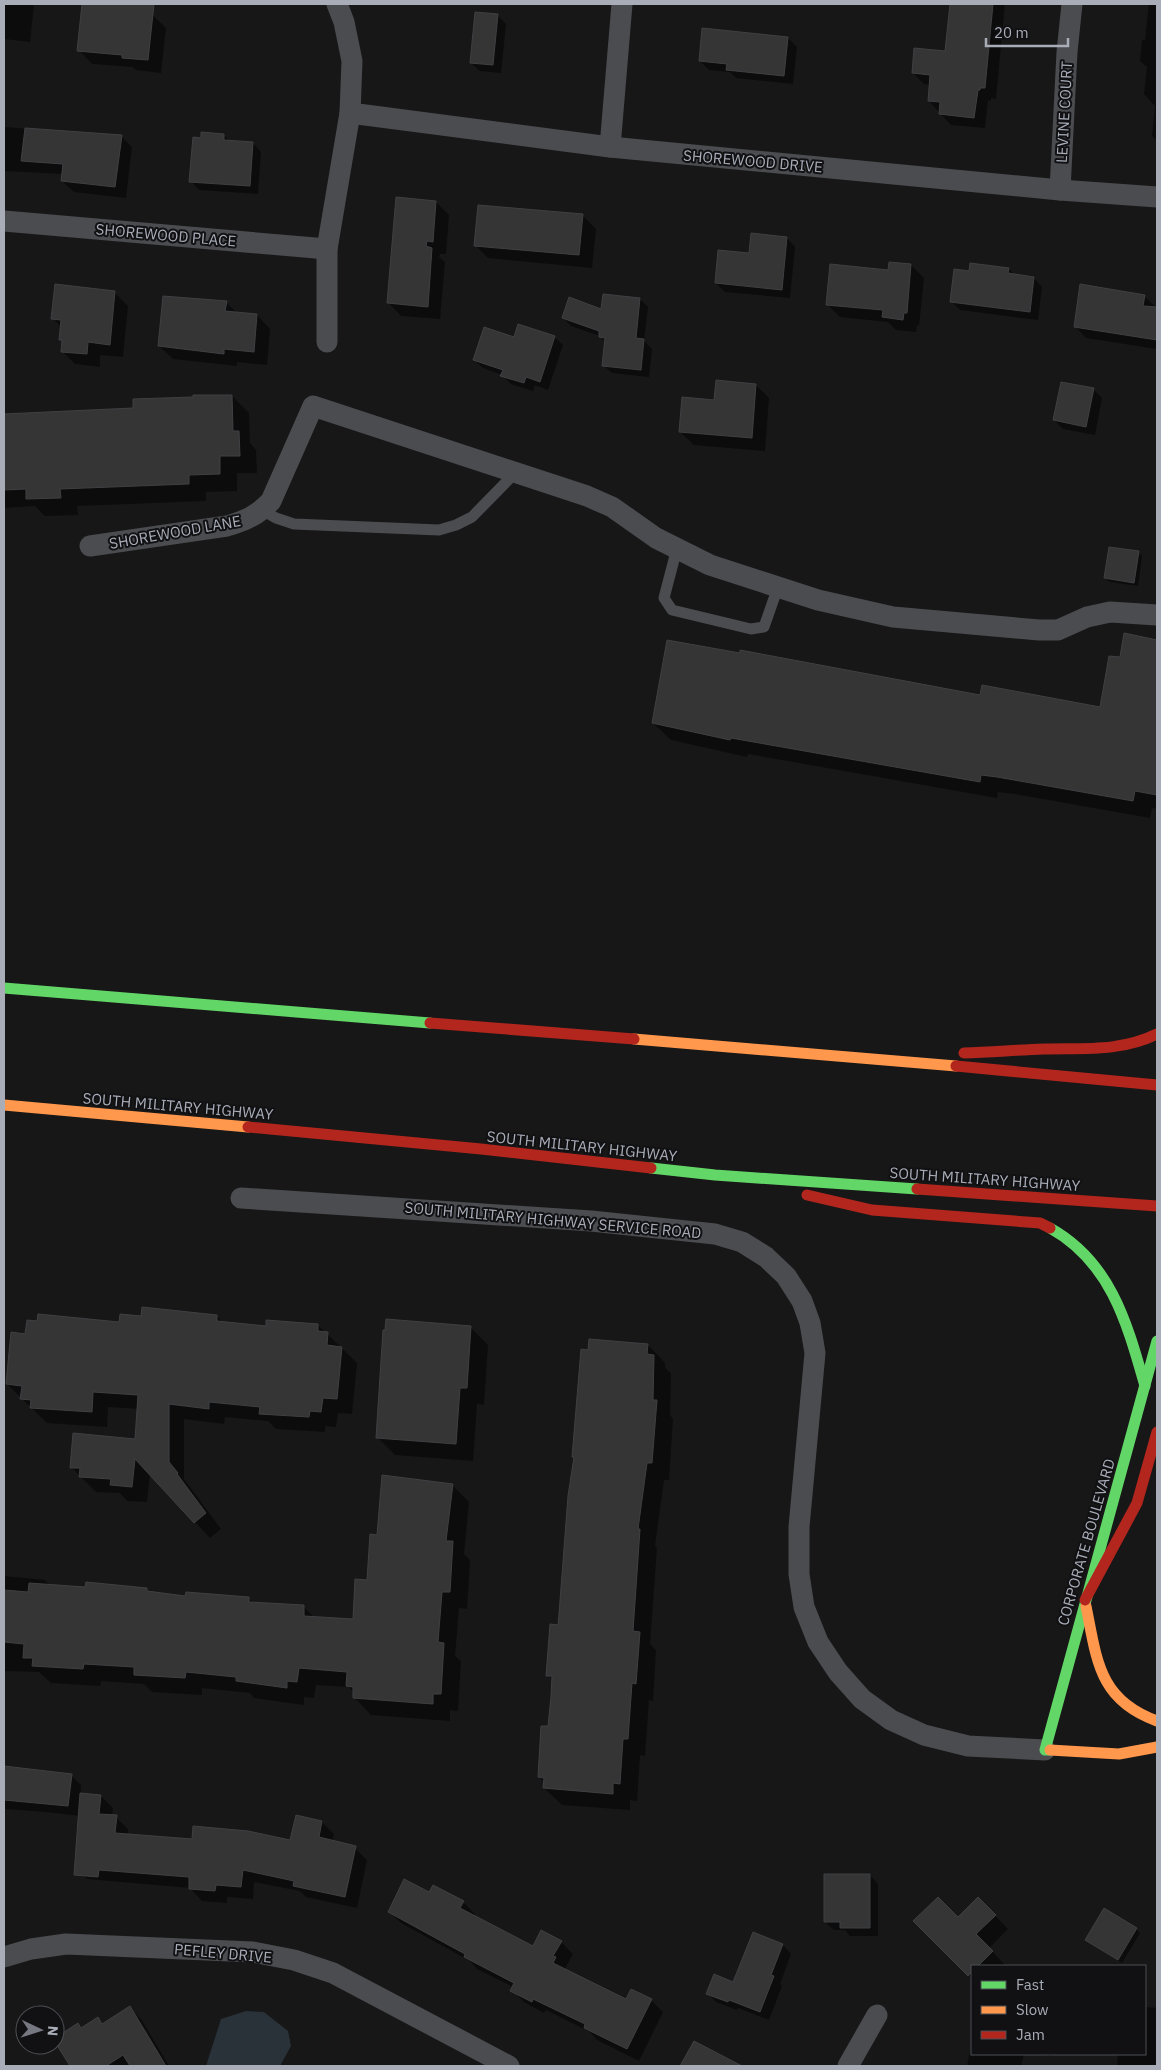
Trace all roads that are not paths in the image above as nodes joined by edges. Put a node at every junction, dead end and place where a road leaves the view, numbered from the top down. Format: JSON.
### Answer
{"nodes":[{"id":1,"x":337,"y":4,"type":"edge"},
{"id":2,"x":622,"y":4,"type":"edge"},
{"id":3,"x":1072,"y":4,"type":"edge"},
{"id":4,"x":350,"y":113,"type":"junction"},
{"id":5,"x":610,"y":147,"type":"junction"},
{"id":6,"x":1060,"y":190,"type":"junction"},
{"id":7,"x":1157,"y":197,"type":"edge"},
{"id":8,"x":4,"y":221,"type":"edge"},
{"id":9,"x":328,"y":249,"type":"junction"},
{"id":10,"x":327,"y":342,"type":"dead end"},
{"id":11,"x":515,"y":473,"type":"junction"},
{"id":12,"x":262,"y":510,"type":"junction"},
{"id":13,"x":90,"y":546,"type":"dead end"},
{"id":14,"x":677,"y":548,"type":"junction"},
{"id":15,"x":778,"y":587,"type":"junction"},
{"id":16,"x":1157,"y":615,"type":"edge"},
{"id":17,"x":4,"y":988,"type":"edge"},
{"id":18,"x":1157,"y":1034,"type":"edge"},
{"id":19,"x":865,"y":1058,"type":"junction"},
{"id":20,"x":1157,"y":1085,"type":"edge"},
{"id":21,"x":5,"y":1106,"type":"edge"},
{"id":22,"x":715,"y":1175,"type":"junction"},
{"id":23,"x":241,"y":1198,"type":"dead end"},
{"id":24,"x":1157,"y":1206,"type":"edge"},
{"id":25,"x":1157,"y":1341,"type":"edge"},
{"id":26,"x":1145,"y":1386,"type":"junction"},
{"id":27,"x":1157,"y":1432,"type":"edge"},
{"id":28,"x":1085,"y":1600,"type":"junction"},
{"id":29,"x":1157,"y":1721,"type":"edge"},
{"id":30,"x":1157,"y":1748,"type":"edge"},
{"id":31,"x":1045,"y":1750,"type":"junction"},
{"id":32,"x":4,"y":1957,"type":"edge"},
{"id":33,"x":877,"y":2015,"type":"dead end"},
{"id":34,"x":510,"y":2066,"type":"edge"},
{"id":35,"x":848,"y":2066,"type":"edge"}],
"edges":[{"from":1,"to":4,"type":"street"},
{"from":2,"to":5,"type":"street"},
{"from":3,"to":6,"type":"street","name":"LEVINE COURT"},
{"from":4,"to":5,"type":"street","name":"SHOREWOOD DRIVE"},
{"from":4,"to":9,"type":"street"},
{"from":5,"to":6,"type":"street","name":"SHOREWOOD DRIVE"},
{"from":6,"to":7,"type":"street","name":"SHOREWOOD DRIVE"},
{"from":8,"to":9,"type":"street","name":"SHOREWOOD PLACE"},
{"from":9,"to":10,"type":"street"},
{"from":11,"to":12,"type":"lane"},
{"from":11,"to":12,"type":"street","name":"SHOREWOOD LANE"},
{"from":11,"to":14,"type":"street"},
{"from":12,"to":13,"type":"street","name":"SHOREWOOD LANE"},
{"from":14,"to":15,"type":"street"},
{"from":14,"to":15,"type":"lane"},
{"from":15,"to":16,"type":"street"},
{"from":17,"to":19,"type":"main road"},
{"from":18,"to":19,"type":"main road"},
{"from":19,"to":20,"type":"main road"},
{"from":21,"to":22,"type":"main road","name":"SOUTH MILITARY HIGHWAY"},
{"from":22,"to":24,"type":"main road","name":"SOUTH MILITARY HIGHWAY"},
{"from":22,"to":26,"type":"main road"},
{"from":23,"to":31,"type":"street","name":"SOUTH MILITARY HIGHWAY SERVICE ROAD"},
{"from":25,"to":26,"type":"main road","name":"CORPORATE BOULEVARD"},
{"from":26,"to":28,"type":"main road","name":"CORPORATE BOULEVARD"},
{"from":27,"to":28,"type":"main road"},
{"from":28,"to":29,"type":"main road"},
{"from":28,"to":31,"type":"main road","name":"CORPORATE BOULEVARD"},
{"from":30,"to":31,"type":"main road","name":"SOUTH MILITARY HIGHWAY SERVICE ROAD"},
{"from":32,"to":34,"type":"street","name":"PEFLEY DRIVE"},
{"from":33,"to":35,"type":"street"}]}
